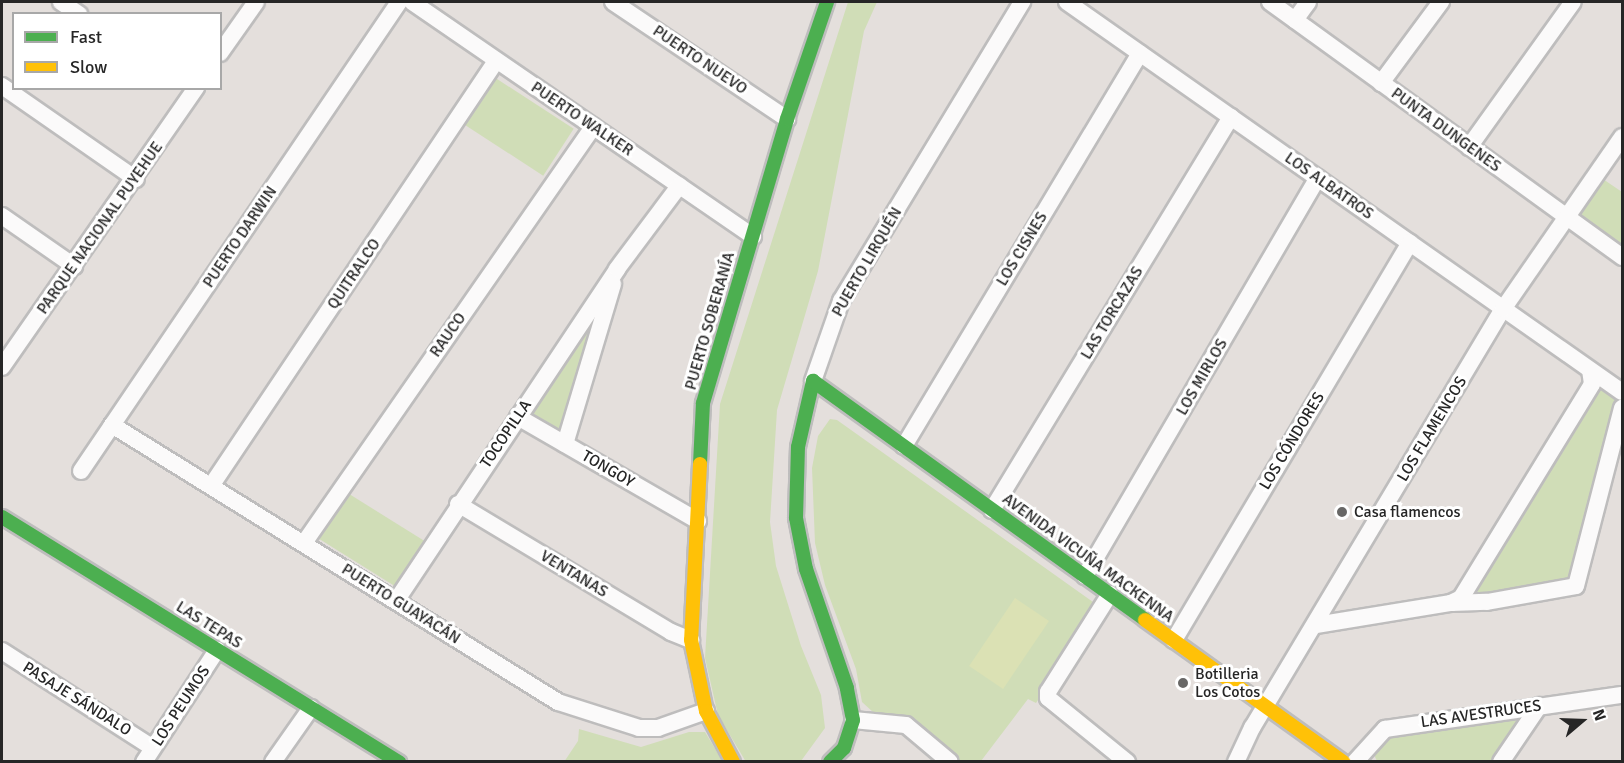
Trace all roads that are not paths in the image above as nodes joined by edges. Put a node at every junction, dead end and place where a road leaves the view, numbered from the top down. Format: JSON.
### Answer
{"nodes":[{"id":1,"x":61,"y":2,"type":"edge"},
{"id":2,"x":399,"y":2,"type":"edge"},
{"id":3,"x":412,"y":2,"type":"edge"},
{"id":4,"x":613,"y":2,"type":"edge"},
{"id":5,"x":1022,"y":2,"type":"edge"},
{"id":6,"x":1067,"y":2,"type":"edge"},
{"id":7,"x":1270,"y":2,"type":"edge"},
{"id":8,"x":1308,"y":2,"type":"edge"},
{"id":9,"x":1441,"y":2,"type":"edge"},
{"id":10,"x":1573,"y":2,"type":"edge"},
{"id":11,"x":251,"y":3,"type":"edge"},
{"id":12,"x":824,"y":3,"type":"edge"},
{"id":13,"x":76,"y":12,"type":"edge"},
{"id":14,"x":1295,"y":20,"type":"junction"},
{"id":15,"x":222,"y":50,"type":"edge"},
{"id":16,"x":1140,"y":53,"type":"junction"},
{"id":17,"x":496,"y":61,"type":"junction"},
{"id":18,"x":1381,"y":83,"type":"junction"},
{"id":19,"x":2,"y":86,"type":"edge"},
{"id":20,"x":193,"y":90,"type":"edge"},
{"id":21,"x":1231,"y":117,"type":"junction"},
{"id":22,"x":787,"y":119,"type":"junction"},
{"id":23,"x":593,"y":127,"type":"junction"},
{"id":24,"x":1623,"y":136,"type":"edge"},
{"id":25,"x":1469,"y":147,"type":"junction"},
{"id":26,"x":1318,"y":178,"type":"junction"},
{"id":27,"x":136,"y":179,"type":"junction"},
{"id":28,"x":679,"y":186,"type":"junction"},
{"id":29,"x":2,"y":216,"type":"edge"},
{"id":30,"x":1565,"y":217,"type":"junction"},
{"id":31,"x":753,"y":236,"type":"junction"},
{"id":32,"x":1410,"y":243,"type":"junction"},
{"id":33,"x":1623,"y":258,"type":"edge"},
{"id":34,"x":75,"y":266,"type":"junction"},
{"id":35,"x":617,"y":269,"type":"junction"},
{"id":36,"x":1503,"y":309,"type":"junction"},
{"id":37,"x":5,"y":356,"type":"edge"},
{"id":38,"x":1590,"y":370,"type":"junction"},
{"id":39,"x":813,"y":381,"type":"junction"},
{"id":40,"x":1623,"y":392,"type":"edge"},
{"id":41,"x":1623,"y":408,"type":"edge"},
{"id":42,"x":518,"y":417,"type":"junction"},
{"id":43,"x":112,"y":425,"type":"junction"},
{"id":44,"x":565,"y":444,"type":"junction"},
{"id":45,"x":904,"y":446,"type":"junction"},
{"id":46,"x":81,"y":471,"type":"dead end"},
{"id":47,"x":211,"y":486,"type":"junction"},
{"id":48,"x":458,"y":504,"type":"junction"},
{"id":49,"x":992,"y":510,"type":"junction"},
{"id":50,"x":2,"y":517,"type":"edge"},
{"id":51,"x":698,"y":521,"type":"junction"},
{"id":52,"x":304,"y":543,"type":"junction"},
{"id":53,"x":1085,"y":576,"type":"junction"},
{"id":54,"x":1110,"y":594,"type":"junction"},
{"id":55,"x":396,"y":601,"type":"junction"},
{"id":56,"x":1451,"y":603,"type":"junction"},
{"id":57,"x":1317,"y":625,"type":"junction"},
{"id":58,"x":691,"y":640,"type":"junction"},
{"id":59,"x":1174,"y":640,"type":"junction"},
{"id":60,"x":217,"y":650,"type":"junction"},
{"id":61,"x":2,"y":651,"type":"edge"},
{"id":62,"x":1623,"y":695,"type":"edge"},
{"id":63,"x":1266,"y":706,"type":"junction"},
{"id":64,"x":1539,"y":706,"type":"junction"},
{"id":65,"x":311,"y":708,"type":"junction"},
{"id":66,"x":706,"y":711,"type":"junction"},
{"id":67,"x":853,"y":720,"type":"junction"},
{"id":68,"x":149,"y":755,"type":"edge"},
{"id":69,"x":393,"y":760,"type":"edge"},
{"id":70,"x":273,"y":762,"type":"edge"},
{"id":71,"x":733,"y":762,"type":"edge"},
{"id":72,"x":830,"y":762,"type":"edge"},
{"id":73,"x":950,"y":762,"type":"edge"},
{"id":74,"x":1127,"y":762,"type":"edge"},
{"id":75,"x":1236,"y":762,"type":"edge"},
{"id":76,"x":1343,"y":762,"type":"edge"},
{"id":77,"x":1355,"y":762,"type":"edge"},
{"id":78,"x":1501,"y":762,"type":"edge"}],
"edges":[{"from":1,"to":13,"type":"street"},
{"from":2,"to":43,"type":"street","name":"PUERTO DARWIN"},
{"from":3,"to":17,"type":"street","name":"PUERTO WALKER"},
{"from":4,"to":22,"type":"street","name":"PUERTO NUEVO"},
{"from":5,"to":39,"type":"street","name":"PUERTO LIRQUÉN"},
{"from":6,"to":16,"type":"street","name":"LOS ALBATROS"},
{"from":7,"to":14,"type":"street","name":"PUNTA DUNGENES"},
{"from":8,"to":14,"type":"street"},
{"from":9,"to":18,"type":"street"},
{"from":10,"to":25,"type":"street"},
{"from":11,"to":15,"type":"street"},
{"from":12,"to":22,"type":"street","name":"PUERTO SOBERANÍA"},
{"from":14,"to":18,"type":"street","name":"PUNTA DUNGENES"},
{"from":16,"to":21,"type":"street","name":"LOS ALBATROS"},
{"from":16,"to":45,"type":"street","name":"LOS CISNES"},
{"from":17,"to":23,"type":"street","name":"PUERTO WALKER"},
{"from":17,"to":47,"type":"street","name":"QUITRALCO"},
{"from":18,"to":25,"type":"street","name":"PUNTA DUNGENES"},
{"from":19,"to":27,"type":"street"},
{"from":20,"to":27,"type":"street","name":"PARQUE NACIONAL PUYEHUE"},
{"from":21,"to":26,"type":"street","name":"LOS ALBATROS"},
{"from":21,"to":49,"type":"street","name":"LAS TORCAZAS"},
{"from":22,"to":31,"type":"street","name":"PUERTO SOBERANÍA"},
{"from":23,"to":28,"type":"street","name":"PUERTO WALKER"},
{"from":23,"to":52,"type":"street","name":"RAUCO"},
{"from":24,"to":30,"type":"street","name":"LOS FLAMENCOS"},
{"from":25,"to":30,"type":"street","name":"PUNTA DUNGENES"},
{"from":26,"to":32,"type":"street","name":"LOS ALBATROS"},
{"from":26,"to":53,"type":"street","name":"LOS MIRLOS"},
{"from":27,"to":34,"type":"street","name":"PARQUE NACIONAL PUYEHUE"},
{"from":28,"to":31,"type":"street","name":"PUERTO WALKER"},
{"from":28,"to":35,"type":"street","name":"TOCOPILLA"},
{"from":29,"to":34,"type":"street"},
{"from":30,"to":33,"type":"street","name":"PUNTA DUNGENES"},
{"from":30,"to":36,"type":"street","name":"LOS FLAMENCOS"},
{"from":31,"to":51,"type":"street","name":"PUERTO SOBERANÍA"},
{"from":32,"to":36,"type":"street","name":"LOS ALBATROS"},
{"from":32,"to":59,"type":"street","name":"LOS CÓNDORES"},
{"from":34,"to":37,"type":"street","name":"PARQUE NACIONAL PUYEHUE"},
{"from":35,"to":42,"type":"street","name":"TOCOPILLA"},
{"from":35,"to":44,"type":"street","name":"TOCOPILLA"},
{"from":36,"to":38,"type":"street","name":"LOS ALBATROS"},
{"from":36,"to":57,"type":"street","name":"LOS FLAMENCOS"},
{"from":38,"to":40,"type":"street","name":"LOS ALBATROS"},
{"from":38,"to":56,"type":"street"},
{"from":39,"to":45,"type":"street","name":"AVENIDA VICUÑA MACKENNA"},
{"from":39,"to":67,"type":"street","name":"PUERTO LIRQUÉN"},
{"from":41,"to":56,"type":"street"},
{"from":42,"to":44,"type":"street","name":"TONGOY"},
{"from":42,"to":48,"type":"street","name":"TOCOPILLA"},
{"from":43,"to":46,"type":"street","name":"PUERTO DARWIN"},
{"from":43,"to":47,"type":"street","name":"PUERTO GUAYACÁN"},
{"from":44,"to":51,"type":"street","name":"TONGOY"},
{"from":45,"to":49,"type":"street","name":"AVENIDA VICUÑA MACKENNA"},
{"from":47,"to":52,"type":"street","name":"PUERTO GUAYACÁN"},
{"from":48,"to":55,"type":"street","name":"TOCOPILLA"},
{"from":48,"to":58,"type":"street","name":"VENTANAS"},
{"from":49,"to":53,"type":"street","name":"AVENIDA VICUÑA MACKENNA"},
{"from":50,"to":60,"type":"street","name":"LAS TEPAS"},
{"from":51,"to":58,"type":"street","name":"PUERTO SOBERANÍA"},
{"from":52,"to":55,"type":"street","name":"PUERTO GUAYACÁN"},
{"from":53,"to":54,"type":"street","name":"AVENIDA VICUÑA MACKENNA"},
{"from":54,"to":59,"type":"street","name":"AVENIDA VICUÑA MACKENNA"},
{"from":54,"to":74,"type":"street"},
{"from":55,"to":66,"type":"street","name":"PUERTO GUAYACÁN"},
{"from":56,"to":57,"type":"street"},
{"from":57,"to":63,"type":"street","name":"LOS FLAMENCOS"},
{"from":58,"to":66,"type":"street","name":"PUERTO SOBERANÍA"},
{"from":59,"to":63,"type":"street","name":"AVENIDA VICUÑA MACKENNA"},
{"from":60,"to":65,"type":"street","name":"LAS TEPAS"},
{"from":60,"to":68,"type":"street","name":"LOS PEUMOS"},
{"from":61,"to":68,"type":"street","name":"PASAJE SÁNDALO"},
{"from":62,"to":64,"type":"street","name":"LAS AVESTRUCES"},
{"from":63,"to":75,"type":"street","name":"LOS FLAMENCOS"},
{"from":63,"to":76,"type":"street","name":"AVENIDA VICUÑA MACKENNA"},
{"from":64,"to":77,"type":"street","name":"LAS AVESTRUCES"},
{"from":64,"to":78,"type":"street"},
{"from":65,"to":69,"type":"street","name":"LAS TEPAS"},
{"from":65,"to":70,"type":"street"},
{"from":66,"to":71,"type":"street","name":"PUERTO SOBERANÍA"},
{"from":67,"to":72,"type":"street"},
{"from":67,"to":73,"type":"street"}]}
